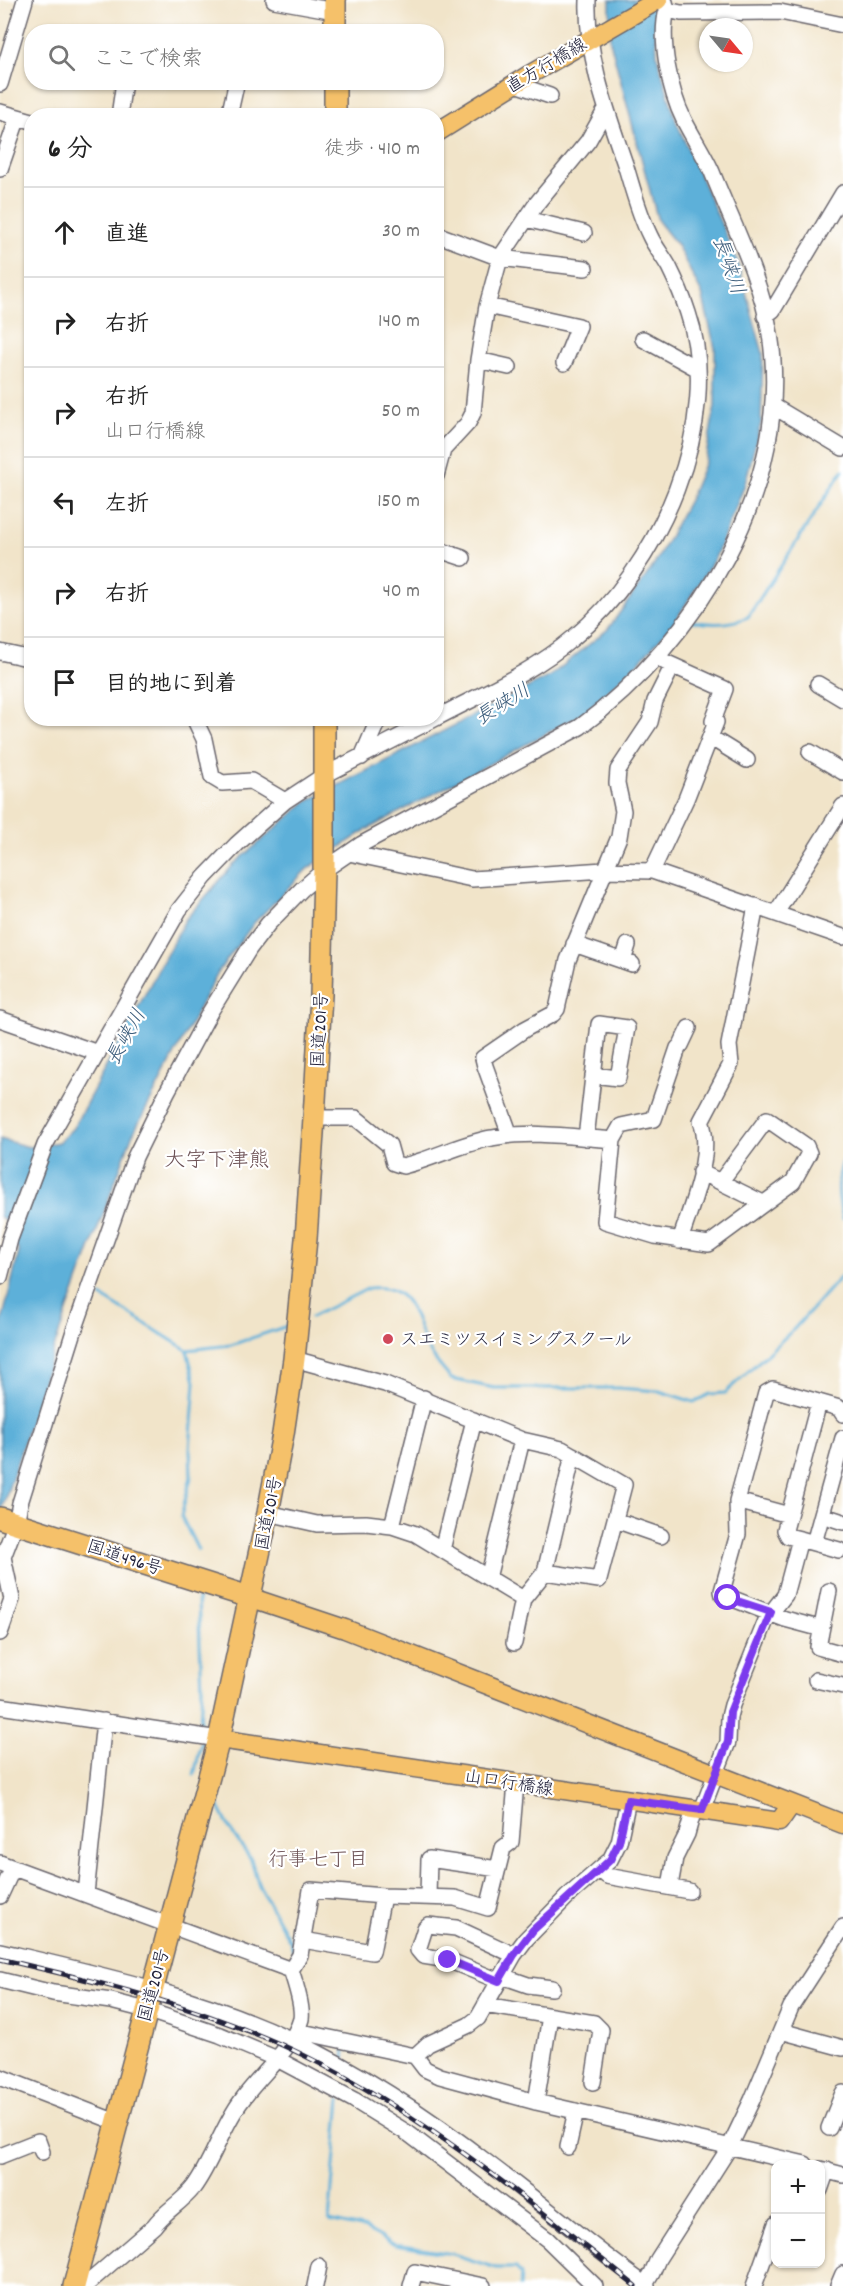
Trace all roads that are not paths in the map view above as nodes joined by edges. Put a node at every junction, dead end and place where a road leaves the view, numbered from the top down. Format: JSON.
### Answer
{"nodes":[{"id":1,"x":25,"y":0,"type":"edge"},
{"id":2,"x":274,"y":0,"type":"edge"},
{"id":3,"x":588,"y":0,"type":"edge"},
{"id":4,"x":661,"y":3,"type":"edge"},
{"id":5,"x":335,"y":14,"type":"edge"},
{"id":6,"x":843,"y":25,"type":"edge"},
{"id":7,"x":593,"y":37,"type":"junction"},
{"id":8,"x":0,"y":84,"type":"edge"},
{"id":9,"x":515,"y":84,"type":"junction"},
{"id":10,"x":123,"y":90,"type":"edge"},
{"id":11,"x":235,"y":90,"type":"edge"},
{"id":12,"x":335,"y":90,"type":"edge"},
{"id":13,"x":550,"y":96,"type":"dead end"},
{"id":14,"x":130,"y":100,"type":"dead end"},
{"id":15,"x":119,"y":108,"type":"edge"},
{"id":16,"x":129,"y":108,"type":"edge"},
{"id":17,"x":231,"y":108,"type":"edge"},
{"id":18,"x":334,"y":108,"type":"edge"},
{"id":19,"x":606,"y":109,"type":"junction"},
{"id":20,"x":0,"y":112,"type":"edge"},
{"id":21,"x":24,"y":119,"type":"edge"},
{"id":22,"x":24,"y":121,"type":"edge"},
{"id":23,"x":444,"y":129,"type":"edge"},
{"id":24,"x":0,"y":169,"type":"edge"},
{"id":25,"x":843,"y":193,"type":"edge"},
{"id":26,"x":526,"y":219,"type":"junction"},
{"id":27,"x":584,"y":233,"type":"dead end"},
{"id":28,"x":444,"y":237,"type":"edge"},
{"id":29,"x":500,"y":258,"type":"junction"},
{"id":30,"x":585,"y":268,"type":"dead end"},
{"id":31,"x":488,"y":306,"type":"junction"},
{"id":32,"x":765,"y":316,"type":"junction"},
{"id":33,"x":643,"y":339,"type":"dead end"},
{"id":34,"x":478,"y":360,"type":"junction"},
{"id":35,"x":564,"y":363,"type":"dead end"},
{"id":36,"x":509,"y":367,"type":"dead end"},
{"id":37,"x":698,"y":369,"type":"junction"},
{"id":38,"x":773,"y":406,"type":"junction"},
{"id":39,"x":843,"y":448,"type":"edge"},
{"id":40,"x":444,"y":450,"type":"edge"},
{"id":41,"x":444,"y":552,"type":"edge"},
{"id":42,"x":463,"y":558,"type":"dead end"},
{"id":43,"x":0,"y":652,"type":"edge"},
{"id":44,"x":24,"y":657,"type":"edge"},
{"id":45,"x":658,"y":657,"type":"junction"},
{"id":46,"x":672,"y":666,"type":"junction"},
{"id":47,"x":818,"y":684,"type":"dead end"},
{"id":48,"x":843,"y":697,"type":"edge"},
{"id":49,"x":444,"y":714,"type":"edge"},
{"id":50,"x":198,"y":726,"type":"edge"},
{"id":51,"x":324,"y":726,"type":"edge"},
{"id":52,"x":376,"y":726,"type":"edge"},
{"id":53,"x":421,"y":726,"type":"edge"},
{"id":54,"x":710,"y":737,"type":"junction"},
{"id":55,"x":810,"y":752,"type":"dead end"},
{"id":56,"x":362,"y":757,"type":"junction"},
{"id":57,"x":747,"y":760,"type":"dead end"},
{"id":58,"x":843,"y":772,"type":"edge"},
{"id":59,"x":323,"y":781,"type":"junction"},
{"id":60,"x":285,"y":801,"type":"junction"},
{"id":61,"x":843,"y":806,"type":"edge"},
{"id":62,"x":349,"y":853,"type":"junction"},
{"id":63,"x":323,"y":867,"type":"junction"},
{"id":64,"x":604,"y":870,"type":"junction"},
{"id":65,"x":652,"y":871,"type":"junction"},
{"id":66,"x":756,"y":906,"type":"junction"},
{"id":67,"x":776,"y":913,"type":"junction"},
{"id":68,"x":843,"y":937,"type":"edge"},
{"id":69,"x":574,"y":944,"type":"junction"},
{"id":70,"x":628,"y":945,"type":"dead end"},
{"id":71,"x":0,"y":1019,"type":"edge"},
{"id":72,"x":689,"y":1028,"type":"dead end"},
{"id":73,"x":98,"y":1053,"type":"junction"},
{"id":74,"x":593,"y":1076,"type":"dead end"},
{"id":75,"x":314,"y":1118,"type":"junction"},
{"id":76,"x":510,"y":1135,"type":"junction"},
{"id":77,"x":586,"y":1138,"type":"junction"},
{"id":78,"x":613,"y":1140,"type":"junction"},
{"id":79,"x":700,"y":1172,"type":"junction"},
{"id":80,"x":721,"y":1181,"type":"junction"},
{"id":81,"x":763,"y":1203,"type":"junction"},
{"id":82,"x":5,"y":1234,"type":"edge"},
{"id":83,"x":680,"y":1241,"type":"junction"},
{"id":84,"x":0,"y":1277,"type":"edge"},
{"id":85,"x":294,"y":1359,"type":"junction"},
{"id":86,"x":424,"y":1398,"type":"junction"},
{"id":87,"x":819,"y":1402,"type":"junction"},
{"id":88,"x":843,"y":1414,"type":"edge"},
{"id":89,"x":474,"y":1420,"type":"junction"},
{"id":90,"x":843,"y":1438,"type":"edge"},
{"id":91,"x":522,"y":1440,"type":"junction"},
{"id":92,"x":573,"y":1455,"type":"junction"},
{"id":93,"x":737,"y":1501,"type":"junction"},
{"id":94,"x":268,"y":1513,"type":"junction"},
{"id":95,"x":789,"y":1515,"type":"junction"},
{"id":96,"x":822,"y":1515,"type":"junction"},
{"id":97,"x":8,"y":1520,"type":"edge"},
{"id":98,"x":615,"y":1520,"type":"junction"},
{"id":99,"x":843,"y":1522,"type":"edge"},
{"id":100,"x":392,"y":1526,"type":"junction"},
{"id":101,"x":661,"y":1536,"type":"dead end"},
{"id":102,"x":807,"y":1541,"type":"junction"},
{"id":103,"x":442,"y":1550,"type":"junction"},
{"id":104,"x":839,"y":1550,"type":"dead end"},
{"id":105,"x":545,"y":1572,"type":"junction"},
{"id":106,"x":488,"y":1578,"type":"junction"},
{"id":107,"x":829,"y":1591,"type":"dead end"},
{"id":108,"x":249,"y":1597,"type":"junction"},
{"id":109,"x":523,"y":1599,"type":"junction"},
{"id":110,"x":771,"y":1612,"type":"junction"},
{"id":111,"x":815,"y":1627,"type":"dead end"},
{"id":112,"x":0,"y":1633,"type":"edge"},
{"id":113,"x":514,"y":1643,"type":"dead end"},
{"id":114,"x":843,"y":1654,"type":"edge"},
{"id":115,"x":816,"y":1680,"type":"dead end"},
{"id":116,"x":843,"y":1686,"type":"edge"},
{"id":117,"x":0,"y":1706,"type":"edge"},
{"id":118,"x":104,"y":1721,"type":"junction"},
{"id":119,"x":219,"y":1739,"type":"junction"},
{"id":120,"x":716,"y":1775,"type":"junction"},
{"id":121,"x":516,"y":1783,"type":"junction"},
{"id":122,"x":628,"y":1800,"type":"junction"},
{"id":123,"x":791,"y":1805,"type":"junction"},
{"id":124,"x":698,"y":1810,"type":"junction"},
{"id":125,"x":843,"y":1824,"type":"edge"},
{"id":126,"x":6,"y":1865,"type":"edge"},
{"id":127,"x":498,"y":1869,"type":"junction"},
{"id":128,"x":600,"y":1870,"type":"junction"},
{"id":129,"x":670,"y":1886,"type":"junction"},
{"id":130,"x":689,"y":1891,"type":"dead end"},
{"id":131,"x":86,"y":1894,"type":"junction"},
{"id":132,"x":0,"y":1896,"type":"edge"},
{"id":133,"x":383,"y":1896,"type":"junction"},
{"id":134,"x":428,"y":1896,"type":"junction"},
{"id":135,"x":169,"y":1926,"type":"junction"},
{"id":136,"x":843,"y":1928,"type":"edge"},
{"id":137,"x":303,"y":1940,"type":"junction"},
{"id":138,"x":838,"y":1945,"type":"edge"},
{"id":139,"x":0,"y":1951,"type":"edge"},
{"id":140,"x":514,"y":1955,"type":"junction"},
{"id":141,"x":291,"y":1970,"type":"junction"},
{"id":142,"x":500,"y":1979,"type":"junction"},
{"id":143,"x":0,"y":1980,"type":"edge"},
{"id":144,"x":552,"y":1988,"type":"dead end"},
{"id":145,"x":151,"y":1989,"type":"junction"},
{"id":146,"x":485,"y":2005,"type":"junction"},
{"id":147,"x":146,"y":2010,"type":"junction"},
{"id":148,"x":550,"y":2016,"type":"junction"},
{"id":149,"x":781,"y":2031,"type":"junction"},
{"id":150,"x":294,"y":2035,"type":"junction"},
{"id":151,"x":843,"y":2048,"type":"edge"},
{"id":152,"x":415,"y":2056,"type":"junction"},
{"id":153,"x":277,"y":2059,"type":"junction"},
{"id":154,"x":0,"y":2077,"type":"edge"},
{"id":155,"x":593,"y":2082,"type":"dead end"},
{"id":156,"x":843,"y":2093,"type":"edge"},
{"id":157,"x":536,"y":2102,"type":"junction"},
{"id":158,"x":576,"y":2111,"type":"junction"},
{"id":159,"x":116,"y":2122,"type":"junction"},
{"id":160,"x":829,"y":2128,"type":"dead end"},
{"id":161,"x":568,"y":2147,"type":"dead end"},
{"id":162,"x":729,"y":2148,"type":"junction"},
{"id":163,"x":42,"y":2152,"type":"dead end"},
{"id":164,"x":0,"y":2156,"type":"edge"},
{"id":165,"x":784,"y":2160,"type":"edge"},
{"id":166,"x":825,"y":2170,"type":"edge"},
{"id":167,"x":843,"y":2175,"type":"edge"},
{"id":168,"x":771,"y":2238,"type":"edge"},
{"id":169,"x":319,"y":2266,"type":"dead end"},
{"id":170,"x":843,"y":2274,"type":"edge"},
{"id":171,"x":74,"y":2283,"type":"edge"},
{"id":172,"x":463,"y":2284,"type":"edge"},
{"id":173,"x":315,"y":2286,"type":"edge"},
{"id":174,"x":411,"y":2286,"type":"edge"},
{"id":175,"x":483,"y":2286,"type":"edge"},
{"id":176,"x":595,"y":2286,"type":"edge"},
{"id":177,"x":645,"y":2286,"type":"edge"},
{"id":178,"x":754,"y":2286,"type":"edge"},
{"id":179,"x":838,"y":2286,"type":"edge"}],
"edges":[{"from":1,"to":8,"type":"street"},
{"from":2,"to":5,"type":"street"},
{"from":3,"to":7,"type":"street"},
{"from":4,"to":6,"type":"street"},
{"from":4,"to":7,"type":"main road","name":"直方行橋線"},
{"from":4,"to":32,"type":"street"},
{"from":7,"to":9,"type":"main road","name":"直方行橋線"},
{"from":7,"to":19,"type":"street"},
{"from":9,"to":13,"type":"street"},
{"from":9,"to":23,"type":"main road","name":"直方行橋線"},
{"from":10,"to":15,"type":"street"},
{"from":11,"to":17,"type":"street"},
{"from":12,"to":18,"type":"highway"},
{"from":14,"to":16,"type":"street"},
{"from":19,"to":26,"type":"street"},
{"from":19,"to":37,"type":"street"},
{"from":20,"to":21,"type":"street"},
{"from":22,"to":24,"type":"street"},
{"from":25,"to":32,"type":"street"},
{"from":26,"to":27,"type":"street"},
{"from":26,"to":29,"type":"street"},
{"from":28,"to":29,"type":"street"},
{"from":29,"to":30,"type":"street"},
{"from":29,"to":31,"type":"street"},
{"from":31,"to":34,"type":"street"},
{"from":31,"to":35,"type":"street"},
{"from":32,"to":38,"type":"street"},
{"from":33,"to":37,"type":"street"},
{"from":34,"to":36,"type":"street"},
{"from":34,"to":40,"type":"street"},
{"from":37,"to":49,"type":"street"},
{"from":38,"to":39,"type":"street"},
{"from":38,"to":45,"type":"street"},
{"from":41,"to":42,"type":"street"},
{"from":43,"to":44,"type":"street"},
{"from":45,"to":46,"type":"street"},
{"from":45,"to":62,"type":"street"},
{"from":46,"to":54,"type":"street"},
{"from":46,"to":64,"type":"street"},
{"from":47,"to":48,"type":"street"},
{"from":50,"to":60,"type":"street"},
{"from":51,"to":59,"type":"highway","name":"国道201号"},
{"from":52,"to":56,"type":"street"},
{"from":53,"to":56,"type":"street"},
{"from":54,"to":57,"type":"street"},
{"from":54,"to":65,"type":"street"},
{"from":55,"to":58,"type":"street"},
{"from":56,"to":59,"type":"street"},
{"from":59,"to":60,"type":"street"},
{"from":59,"to":63,"type":"highway","name":"国道201号"},
{"from":60,"to":73,"type":"street"},
{"from":61,"to":67,"type":"street"},
{"from":62,"to":63,"type":"street"},
{"from":62,"to":64,"type":"street"},
{"from":63,"to":75,"type":"highway","name":"国道201号"},
{"from":63,"to":97,"type":"street"},
{"from":64,"to":65,"type":"street"},
{"from":64,"to":69,"type":"street"},
{"from":65,"to":66,"type":"street"},
{"from":66,"to":67,"type":"street"},
{"from":66,"to":79,"type":"street"},
{"from":67,"to":68,"type":"street"},
{"from":69,"to":70,"type":"street"},
{"from":69,"to":76,"type":"street"},
{"from":71,"to":73,"type":"street"},
{"from":72,"to":78,"type":"street"},
{"from":73,"to":82,"type":"street"},
{"from":74,"to":77,"type":"street"},
{"from":75,"to":76,"type":"street"},
{"from":75,"to":85,"type":"highway","name":"国道201号"},
{"from":76,"to":77,"type":"street"},
{"from":77,"to":78,"type":"street"},
{"from":78,"to":83,"type":"street"},
{"from":79,"to":80,"type":"street"},
{"from":79,"to":83,"type":"street"},
{"from":80,"to":81,"type":"street"},
{"from":80,"to":81,"type":"street"},
{"from":81,"to":83,"type":"street"},
{"from":82,"to":84,"type":"street"},
{"from":85,"to":86,"type":"street"},
{"from":85,"to":94,"type":"highway","name":"国道201号"},
{"from":86,"to":89,"type":"street"},
{"from":86,"to":100,"type":"street"},
{"from":87,"to":88,"type":"street"},
{"from":87,"to":93,"type":"street"},
{"from":87,"to":95,"type":"street"},
{"from":89,"to":91,"type":"street"},
{"from":89,"to":103,"type":"street"},
{"from":90,"to":96,"type":"street"},
{"from":91,"to":92,"type":"street"},
{"from":91,"to":106,"type":"street"},
{"from":92,"to":98,"type":"street"},
{"from":92,"to":105,"type":"street"},
{"from":93,"to":95,"type":"street"},
{"from":93,"to":110,"type":"street"},
{"from":94,"to":100,"type":"street"},
{"from":94,"to":108,"type":"highway","name":"国道201号"},
{"from":95,"to":102,"type":"street"},
{"from":96,"to":99,"type":"street"},
{"from":96,"to":102,"type":"street"},
{"from":97,"to":108,"type":"highway","name":"国道496号"},
{"from":97,"to":112,"type":"street"},
{"from":98,"to":101,"type":"street"},
{"from":98,"to":105,"type":"street"},
{"from":100,"to":103,"type":"street"},
{"from":102,"to":104,"type":"street"},
{"from":102,"to":110,"type":"street"},
{"from":103,"to":106,"type":"street"},
{"from":105,"to":109,"type":"street"},
{"from":106,"to":109,"type":"street"},
{"from":107,"to":114,"type":"street"},
{"from":108,"to":119,"type":"highway","name":"国道201号"},
{"from":108,"to":120,"type":"main road"},
{"from":109,"to":113,"type":"street"},
{"from":110,"to":111,"type":"street"},
{"from":110,"to":120,"type":"street"},
{"from":115,"to":116,"type":"street"},
{"from":117,"to":118,"type":"street"},
{"from":118,"to":119,"type":"street"},
{"from":118,"to":131,"type":"street"},
{"from":119,"to":121,"type":"main road","name":"山口行橋線"},
{"from":119,"to":135,"type":"highway","name":"国道201号"},
{"from":120,"to":123,"type":"main road"},
{"from":120,"to":124,"type":"street"},
{"from":121,"to":122,"type":"main road","name":"山口行橋線"},
{"from":121,"to":127,"type":"street"},
{"from":122,"to":124,"type":"main road","name":"山口行橋線"},
{"from":122,"to":128,"type":"street"},
{"from":123,"to":124,"type":"main road","name":"山口行橋線"},
{"from":123,"to":125,"type":"main road"},
{"from":124,"to":129,"type":"street"},
{"from":126,"to":131,"type":"street"},
{"from":126,"to":132,"type":"street"},
{"from":127,"to":134,"type":"street"},
{"from":127,"to":134,"type":"street"},
{"from":128,"to":129,"type":"street"},
{"from":128,"to":140,"type":"street"},
{"from":129,"to":130,"type":"street"},
{"from":131,"to":135,"type":"street"},
{"from":133,"to":134,"type":"street"},
{"from":133,"to":137,"type":"street"},
{"from":133,"to":137,"type":"street"},
{"from":135,"to":141,"type":"street"},
{"from":135,"to":145,"type":"highway","name":"国道201号"},
{"from":136,"to":138,"type":"street"},
{"from":137,"to":141,"type":"street"},
{"from":138,"to":149,"type":"street"},
{"from":139,"to":145,"type":"street"},
{"from":140,"to":142,"type":"street"},
{"from":140,"to":142,"type":"street"},
{"from":141,"to":150,"type":"street"},
{"from":142,"to":144,"type":"street"},
{"from":142,"to":146,"type":"street"},
{"from":143,"to":147,"type":"street"},
{"from":145,"to":147,"type":"highway","name":"国道201号"},
{"from":145,"to":150,"type":"street"},
{"from":146,"to":148,"type":"street"},
{"from":146,"to":152,"type":"street"},
{"from":147,"to":153,"type":"street"},
{"from":147,"to":159,"type":"highway","name":"国道201号"},
{"from":148,"to":155,"type":"street"},
{"from":148,"to":157,"type":"street"},
{"from":149,"to":151,"type":"street"},
{"from":149,"to":162,"type":"street"},
{"from":150,"to":152,"type":"street"},
{"from":150,"to":153,"type":"street"},
{"from":150,"to":177,"type":"street"},
{"from":152,"to":157,"type":"street"},
{"from":153,"to":171,"type":"street"},
{"from":153,"to":176,"type":"street"},
{"from":154,"to":159,"type":"street"},
{"from":156,"to":160,"type":"street"},
{"from":157,"to":158,"type":"street"},
{"from":158,"to":161,"type":"street"},
{"from":158,"to":162,"type":"street"},
{"from":159,"to":171,"type":"highway","name":"国道201号"},
{"from":162,"to":165,"type":"street"},
{"from":162,"to":177,"type":"street"},
{"from":163,"to":164,"type":"street"},
{"from":166,"to":167,"type":"street"},
{"from":168,"to":178,"type":"street"},
{"from":169,"to":173,"type":"street"},
{"from":170,"to":179,"type":"street"},
{"from":172,"to":174,"type":"street"},
{"from":172,"to":175,"type":"street"}]}
